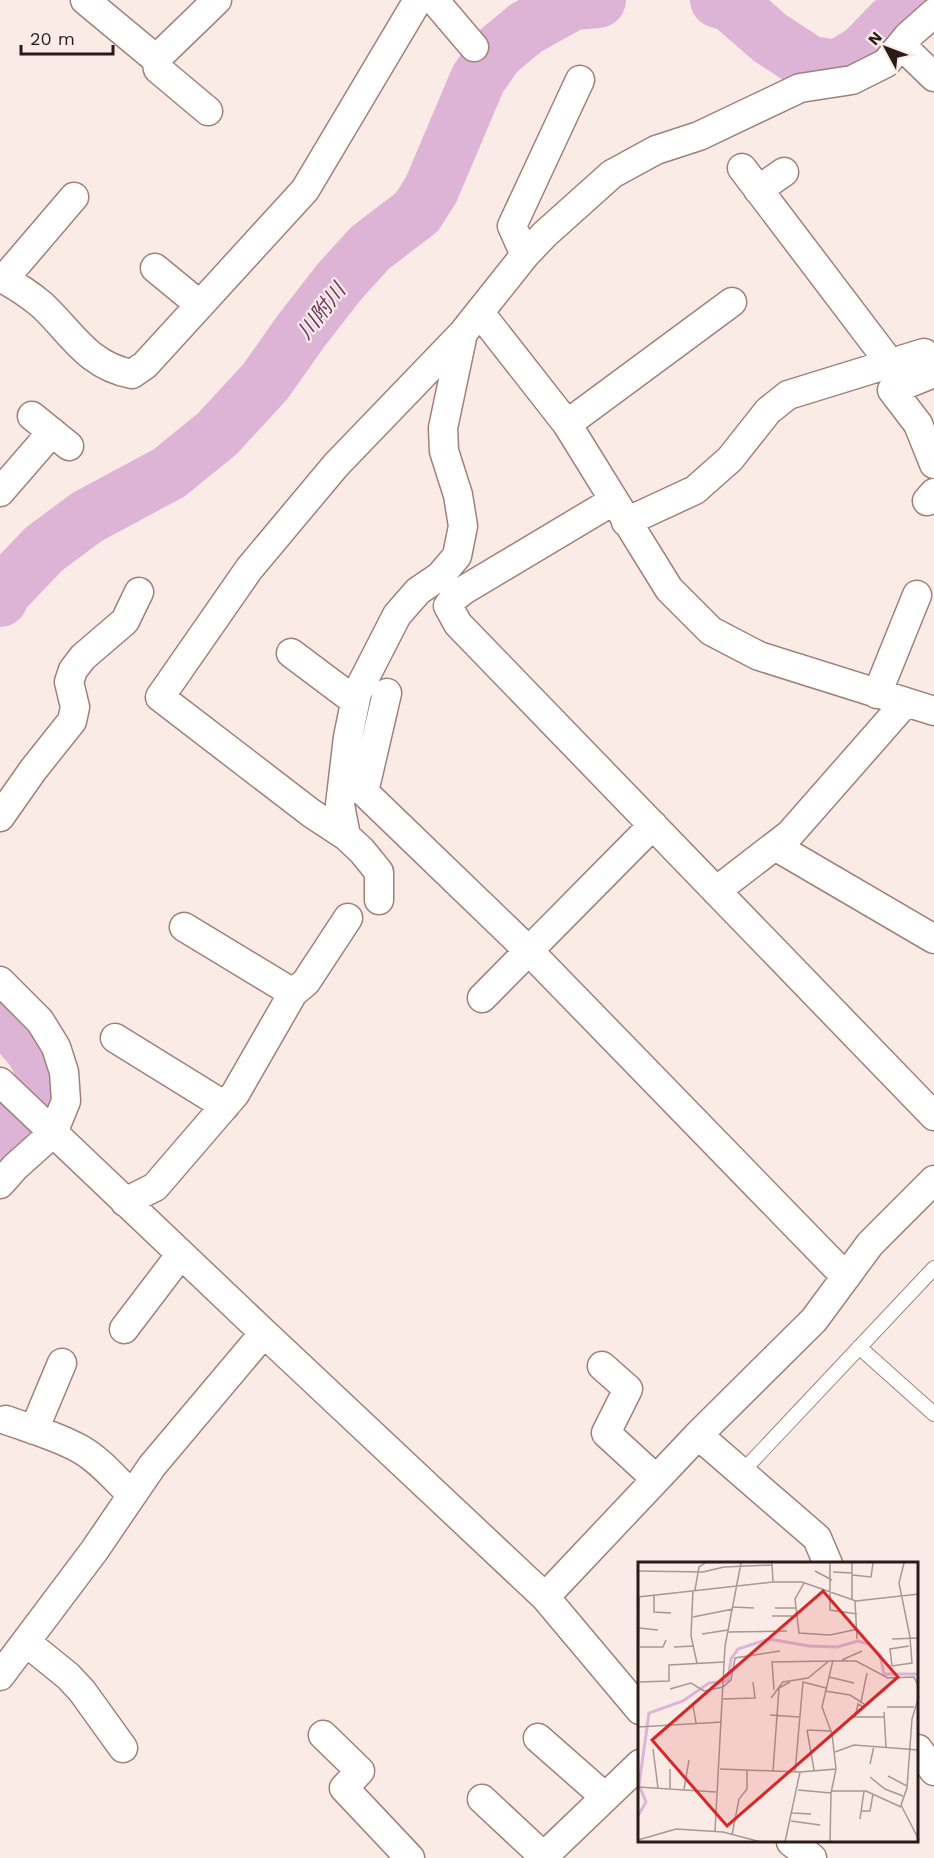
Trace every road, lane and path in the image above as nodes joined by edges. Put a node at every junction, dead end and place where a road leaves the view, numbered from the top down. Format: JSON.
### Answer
{"nodes":[{"id":1,"x":86,"y":0,"type":"edge"},
{"id":2,"x":217,"y":0,"type":"edge"},
{"id":3,"x":418,"y":0,"type":"edge"},
{"id":4,"x":434,"y":0,"type":"edge"},
{"id":5,"x":934,"y":13,"type":"edge"},
{"id":6,"x":900,"y":45,"type":"junction"},
{"id":7,"x":474,"y":46,"type":"dead end"},
{"id":8,"x":156,"y":59,"type":"junction"},
{"id":9,"x":934,"y":77,"type":"edge"},
{"id":10,"x":580,"y":80,"type":"dead end"},
{"id":11,"x":208,"y":111,"type":"dead end"},
{"id":12,"x":784,"y":172,"type":"dead end"},
{"id":13,"x":74,"y":197,"type":"dead end"},
{"id":14,"x":525,"y":255,"type":"junction"},
{"id":15,"x":155,"y":268,"type":"dead end"},
{"id":16,"x":5,"y":286,"type":"edge"},
{"id":17,"x":732,"y":302,"type":"dead end"},
{"id":18,"x":200,"y":306,"type":"junction"},
{"id":19,"x":471,"y":323,"type":"junction"},
{"id":20,"x":890,"y":363,"type":"junction"},
{"id":21,"x":567,"y":424,"type":"junction"},
{"id":22,"x":51,"y":432,"type":"dead end"},
{"id":23,"x":934,"y":464,"type":"edge"},
{"id":24,"x":0,"y":492,"type":"edge"},
{"id":25,"x":620,"y":512,"type":"junction"},
{"id":26,"x":139,"y":592,"type":"dead end"},
{"id":27,"x":917,"y":596,"type":"dead end"},
{"id":28,"x":291,"y":653,"type":"dead end"},
{"id":29,"x":387,"y":693,"type":"dead end"},
{"id":30,"x":877,"y":694,"type":"junction"},
{"id":31,"x":355,"y":701,"type":"junction"},
{"id":32,"x":905,"y":703,"type":"junction"},
{"id":33,"x":934,"y":711,"type":"edge"},
{"id":34,"x":0,"y":818,"type":"edge"},
{"id":35,"x":653,"y":825,"type":"junction"},
{"id":36,"x":346,"y":836,"type":"junction"},
{"id":37,"x":775,"y":846,"type":"junction"},
{"id":38,"x":716,"y":891,"type":"junction"},
{"id":39,"x":379,"y":900,"type":"dead end"},
{"id":40,"x":348,"y":918,"type":"dead end"},
{"id":41,"x":183,"y":927,"type":"dead end"},
{"id":42,"x":934,"y":939,"type":"edge"},
{"id":43,"x":529,"y":951,"type":"junction"},
{"id":44,"x":0,"y":981,"type":"edge"},
{"id":45,"x":293,"y":993,"type":"junction"},
{"id":46,"x":482,"y":998,"type":"dead end"},
{"id":47,"x":115,"y":1038,"type":"dead end"},
{"id":48,"x":0,"y":1082,"type":"edge"},
{"id":49,"x":225,"y":1106,"type":"junction"},
{"id":50,"x":934,"y":1116,"type":"edge"},
{"id":51,"x":53,"y":1133,"type":"junction"},
{"id":52,"x":934,"y":1180,"type":"edge"},
{"id":53,"x":0,"y":1184,"type":"edge"},
{"id":54,"x":126,"y":1202,"type":"junction"},
{"id":55,"x":181,"y":1254,"type":"junction"},
{"id":56,"x":934,"y":1268,"type":"edge"},
{"id":57,"x":846,"y":1277,"type":"junction"},
{"id":58,"x":124,"y":1329,"type":"dead end"},
{"id":59,"x":264,"y":1333,"type":"junction"},
{"id":60,"x":859,"y":1347,"type":"junction"},
{"id":61,"x":62,"y":1363,"type":"dead end"},
{"id":62,"x":602,"y":1366,"type":"dead end"},
{"id":63,"x":934,"y":1414,"type":"edge"},
{"id":64,"x":6,"y":1420,"type":"dead end"},
{"id":65,"x":34,"y":1430,"type":"junction"},
{"id":66,"x":698,"y":1435,"type":"junction"},
{"id":67,"x":741,"y":1473,"type":"junction"},
{"id":68,"x":656,"y":1479,"type":"junction"},
{"id":69,"x":132,"y":1495,"type":"junction"},
{"id":70,"x":827,"y":1562,"type":"edge"},
{"id":71,"x":545,"y":1597,"type":"junction"},
{"id":72,"x":26,"y":1642,"type":"junction"},
{"id":73,"x":0,"y":1676,"type":"edge"},
{"id":74,"x":638,"y":1708,"type":"edge"},
{"id":75,"x":323,"y":1736,"type":"dead end"},
{"id":76,"x":538,"y":1737,"type":"dead end"},
{"id":77,"x":123,"y":1748,"type":"dead end"},
{"id":78,"x":638,"y":1766,"type":"edge"},
{"id":79,"x":605,"y":1797,"type":"junction"},
{"id":80,"x":482,"y":1799,"type":"dead end"},
{"id":81,"x":792,"y":1843,"type":"edge"},
{"id":82,"x":542,"y":1857,"type":"edge"},
{"id":83,"x":410,"y":1858,"type":"edge"},
{"id":84,"x":812,"y":1858,"type":"edge"}],
"edges":[{"from":1,"to":8,"type":"street"},
{"from":2,"to":8,"type":"street"},
{"from":3,"to":18,"type":"street"},
{"from":4,"to":7,"type":"street"},
{"from":5,"to":6,"type":"street"},
{"from":6,"to":9,"type":"street"},
{"from":6,"to":14,"type":"street"},
{"from":8,"to":11,"type":"street"},
{"from":10,"to":14,"type":"street"},
{"from":12,"to":20,"type":"street"},
{"from":13,"to":16,"type":"street"},
{"from":14,"to":19,"type":"street"},
{"from":15,"to":18,"type":"street"},
{"from":16,"to":18,"type":"street"},
{"from":17,"to":21,"type":"street"},
{"from":19,"to":21,"type":"street"},
{"from":19,"to":31,"type":"street"},
{"from":19,"to":36,"type":"street"},
{"from":20,"to":23,"type":"street"},
{"from":20,"to":25,"type":"street"},
{"from":21,"to":25,"type":"street"},
{"from":22,"to":24,"type":"street"},
{"from":25,"to":30,"type":"street"},
{"from":25,"to":35,"type":"street"},
{"from":26,"to":34,"type":"street"},
{"from":27,"to":30,"type":"street"},
{"from":28,"to":31,"type":"street"},
{"from":29,"to":43,"type":"street"},
{"from":30,"to":32,"type":"street"},
{"from":31,"to":36,"type":"street"},
{"from":32,"to":33,"type":"street"},
{"from":32,"to":37,"type":"street"},
{"from":35,"to":38,"type":"street"},
{"from":35,"to":43,"type":"street"},
{"from":36,"to":39,"type":"street"},
{"from":37,"to":38,"type":"street"},
{"from":37,"to":42,"type":"street"},
{"from":38,"to":50,"type":"street"},
{"from":40,"to":45,"type":"street"},
{"from":41,"to":45,"type":"street"},
{"from":43,"to":46,"type":"street"},
{"from":43,"to":57,"type":"street"},
{"from":44,"to":51,"type":"street"},
{"from":45,"to":49,"type":"street"},
{"from":47,"to":49,"type":"street"},
{"from":48,"to":51,"type":"street"},
{"from":49,"to":54,"type":"street"},
{"from":51,"to":53,"type":"street"},
{"from":51,"to":54,"type":"street"},
{"from":52,"to":57,"type":"street"},
{"from":54,"to":55,"type":"street"},
{"from":55,"to":58,"type":"street"},
{"from":55,"to":59,"type":"street"},
{"from":56,"to":60,"type":"lane"},
{"from":57,"to":66,"type":"street"},
{"from":59,"to":69,"type":"street"},
{"from":59,"to":71,"type":"street"},
{"from":60,"to":63,"type":"lane"},
{"from":60,"to":67,"type":"lane"},
{"from":61,"to":65,"type":"street"},
{"from":62,"to":68,"type":"street"},
{"from":64,"to":65,"type":"street"},
{"from":65,"to":69,"type":"street"},
{"from":66,"to":67,"type":"street"},
{"from":66,"to":68,"type":"street"},
{"from":67,"to":70,"type":"street"},
{"from":68,"to":71,"type":"street"},
{"from":69,"to":72,"type":"street"},
{"from":71,"to":74,"type":"street"},
{"from":72,"to":73,"type":"street"},
{"from":72,"to":77,"type":"street"},
{"from":75,"to":83,"type":"street"},
{"from":76,"to":79,"type":"street"},
{"from":78,"to":79,"type":"street"},
{"from":79,"to":82,"type":"street"},
{"from":80,"to":82,"type":"street"},
{"from":81,"to":84,"type":"street"}]}
